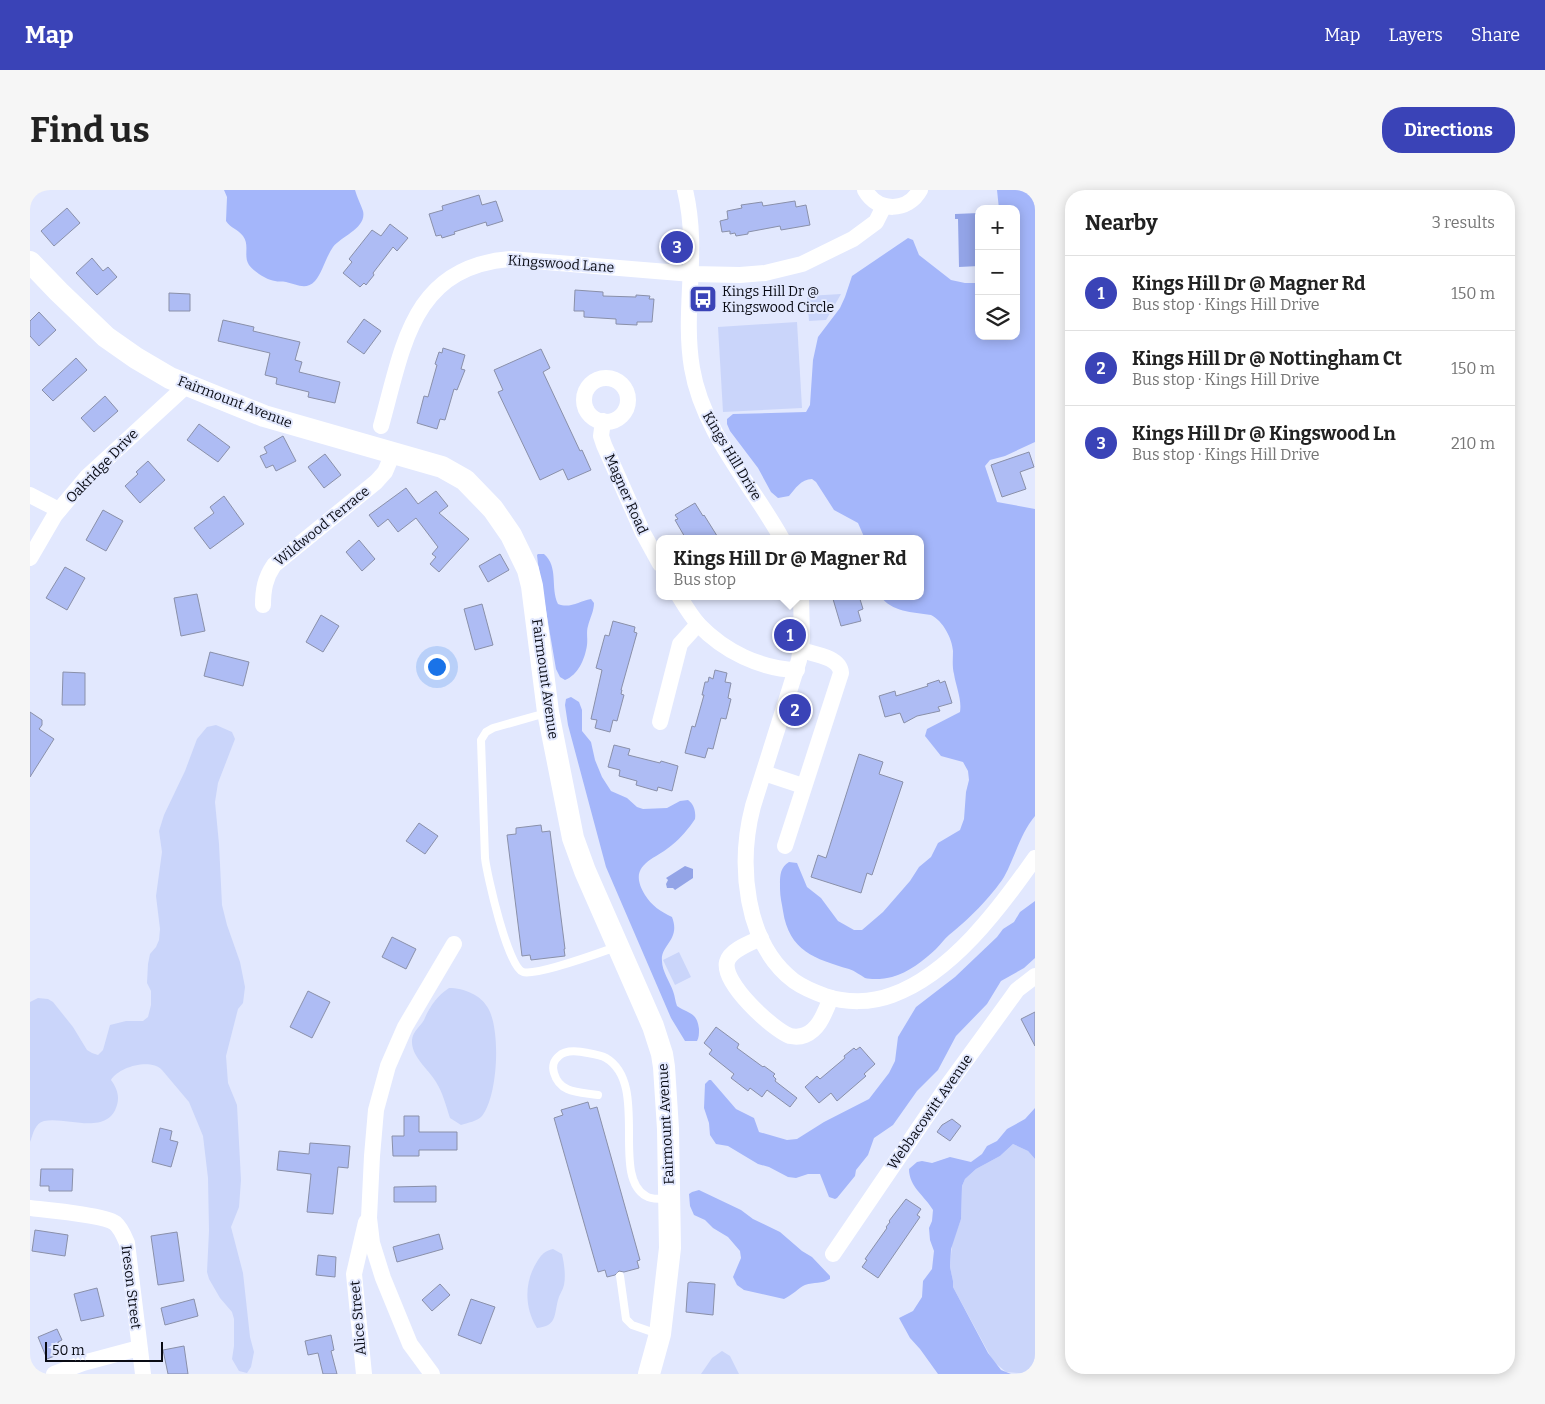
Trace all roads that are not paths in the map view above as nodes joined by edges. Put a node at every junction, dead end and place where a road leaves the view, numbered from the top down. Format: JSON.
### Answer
{"nodes":[{"id":1,"x":685,"y":190,"type":"edge"},
{"id":2,"x":865,"y":190,"type":"edge"},
{"id":3,"x":920,"y":190,"type":"edge"},
{"id":4,"x":884,"y":206,"type":"junction"},
{"id":5,"x":30,"y":262,"type":"edge"},
{"id":6,"x":692,"y":274,"type":"junction"},
{"id":7,"x":187,"y":384,"type":"junction"},
{"id":8,"x":603,"y":421,"type":"dead end"},
{"id":9,"x":381,"y":426,"type":"dead end"},
{"id":10,"x":393,"y":453,"type":"junction"},
{"id":11,"x":30,"y":495,"type":"edge"},
{"id":12,"x":59,"y":510,"type":"junction"},
{"id":13,"x":779,"y":535,"type":"edge"},
{"id":14,"x":656,"y":557,"type":"edge"},
{"id":15,"x":30,"y":558,"type":"edge"},
{"id":16,"x":682,"y":600,"type":"edge"},
{"id":17,"x":800,"y":600,"type":"edge"},
{"id":18,"x":263,"y":605,"type":"dead end"},
{"id":19,"x":698,"y":624,"type":"junction"},
{"id":20,"x":801,"y":650,"type":"junction"},
{"id":21,"x":796,"y":670,"type":"junction"},
{"id":22,"x":548,"y":712,"type":"junction"},
{"id":23,"x":660,"y":722,"type":"dead end"},
{"id":24,"x":764,"y":773,"type":"junction"},
{"id":25,"x":804,"y":786,"type":"junction"},
{"id":26,"x":785,"y":846,"type":"dead end"},
{"id":27,"x":1035,"y":858,"type":"edge"},
{"id":28,"x":761,"y":938,"type":"junction"},
{"id":29,"x":454,"y":944,"type":"dead end"},
{"id":30,"x":618,"y":946,"type":"junction"},
{"id":31,"x":1035,"y":976,"type":"edge"},
{"id":32,"x":831,"y":998,"type":"junction"},
{"id":33,"x":598,"y":1095,"type":"dead end"},
{"id":34,"x":670,"y":1198,"type":"junction"},
{"id":35,"x":370,"y":1203,"type":"junction"},
{"id":36,"x":30,"y":1208,"type":"edge"},
{"id":37,"x":833,"y":1254,"type":"dead end"},
{"id":38,"x":620,"y":1276,"type":"dead end"},
{"id":39,"x":660,"y":1334,"type":"junction"},
{"id":40,"x":139,"y":1348,"type":"junction"},
{"id":41,"x":54,"y":1374,"type":"edge"},
{"id":42,"x":143,"y":1374,"type":"edge"},
{"id":43,"x":364,"y":1374,"type":"edge"},
{"id":44,"x":432,"y":1374,"type":"edge"},
{"id":45,"x":649,"y":1374,"type":"edge"}],
"edges":[{"from":1,"to":6,"type":"street","name":"Kings Hill Drive"},
{"from":2,"to":4,"type":"street"},
{"from":3,"to":4,"type":"street"},
{"from":4,"to":6,"type":"street","name":"Kingswood Lane"},
{"from":5,"to":7,"type":"street","name":"Fairmount Avenue"},
{"from":6,"to":9,"type":"street","name":"Kingswood Lane"},
{"from":6,"to":13,"type":"street","name":"Kings Hill Drive"},
{"from":7,"to":10,"type":"street","name":"Fairmount Avenue"},
{"from":7,"to":12,"type":"street","name":"Oakridge Drive"},
{"from":8,"to":14,"type":"street","name":"Magner Road"},
{"from":10,"to":18,"type":"street","name":"Wildwood Terrace"},
{"from":10,"to":22,"type":"street","name":"Fairmount Avenue"},
{"from":11,"to":12,"type":"street"},
{"from":12,"to":15,"type":"street","name":"Oakridge Drive"},
{"from":16,"to":19,"type":"street"},
{"from":17,"to":20,"type":"street"},
{"from":19,"to":21,"type":"street"},
{"from":19,"to":23,"type":"street"},
{"from":20,"to":21,"type":"street"},
{"from":20,"to":25,"type":"street"},
{"from":21,"to":24,"type":"street"},
{"from":22,"to":30,"type":"street","name":"Fairmount Avenue"},
{"from":22,"to":30,"type":"lane"},
{"from":24,"to":25,"type":"street"},
{"from":24,"to":28,"type":"street"},
{"from":25,"to":26,"type":"street"},
{"from":27,"to":32,"type":"street"},
{"from":28,"to":32,"type":"street"},
{"from":28,"to":32,"type":"street"},
{"from":29,"to":35,"type":"street"},
{"from":30,"to":34,"type":"street","name":"Fairmount Avenue"},
{"from":31,"to":37,"type":"street","name":"Webbacowitt Avenue"},
{"from":33,"to":34,"type":"lane"},
{"from":34,"to":39,"type":"street","name":"Fairmount Avenue"},
{"from":35,"to":43,"type":"street","name":"Alice Street"},
{"from":35,"to":44,"type":"street"},
{"from":36,"to":40,"type":"street","name":"Ireson Street"},
{"from":38,"to":39,"type":"lane"},
{"from":39,"to":45,"type":"street","name":"Fairmount Avenue"},
{"from":40,"to":41,"type":"street"},
{"from":40,"to":42,"type":"street","name":"Ireson Street"}]}
